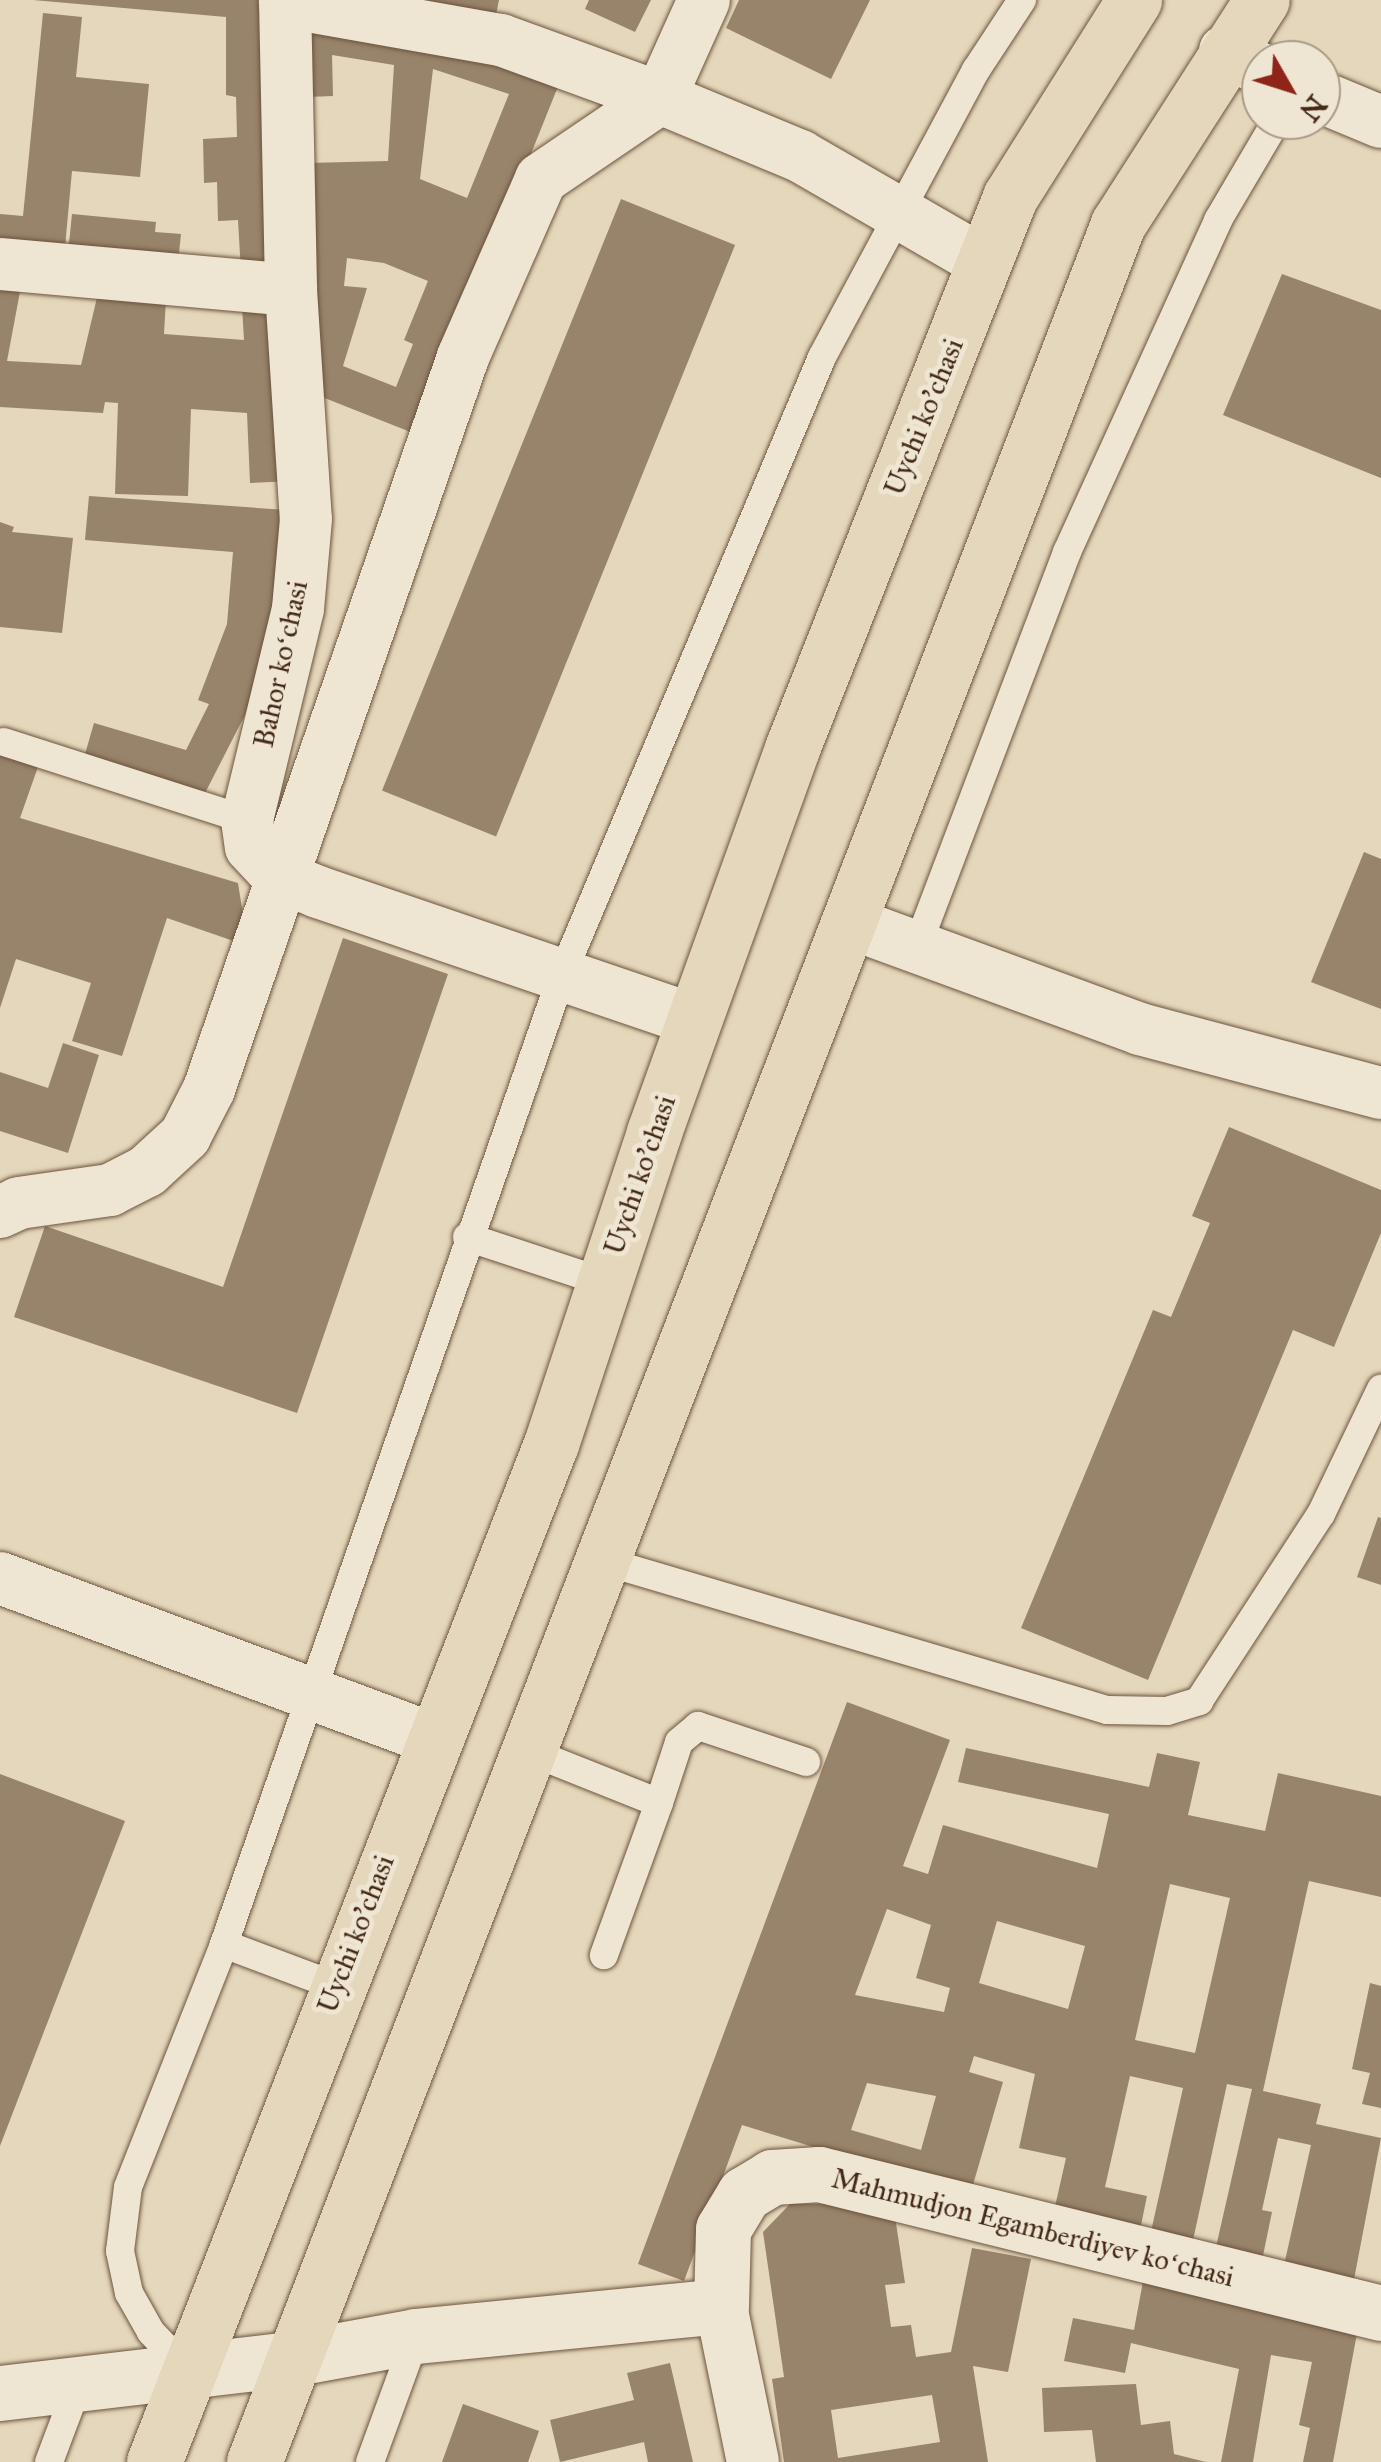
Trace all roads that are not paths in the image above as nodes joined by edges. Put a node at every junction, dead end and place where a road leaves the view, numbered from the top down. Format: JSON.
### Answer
{"nodes":[{"id":1,"x":704,"y":0,"type":"edge"},
{"id":2,"x":1022,"y":0,"type":"edge"},
{"id":3,"x":1134,"y":0,"type":"edge"},
{"id":4,"x":1262,"y":0,"type":"edge"},
{"id":5,"x":286,"y":1,"type":"edge"},
{"id":6,"x":1249,"y":40,"type":"edge"},
{"id":7,"x":1241,"y":63,"type":"edge"},
{"id":8,"x":660,"y":98,"type":"junction"},
{"id":9,"x":1341,"y":105,"type":"edge"},
{"id":10,"x":1381,"y":122,"type":"edge"},
{"id":11,"x":1265,"y":140,"type":"edge"},
{"id":12,"x":898,"y":213,"type":"junction"},
{"id":13,"x":985,"y":262,"type":"junction"},
{"id":14,"x":0,"y":264,"type":"edge"},
{"id":15,"x":291,"y":290,"type":"junction"},
{"id":16,"x":4,"y":742,"type":"dead end"},
{"id":17,"x":247,"y":820,"type":"junction"},
{"id":18,"x":278,"y":876,"type":"junction"},
{"id":19,"x":848,"y":922,"type":"junction"},
{"id":20,"x":917,"y":947,"type":"junction"},
{"id":21,"x":562,"y":975,"type":"junction"},
{"id":22,"x":694,"y":1020,"type":"junction"},
{"id":23,"x":1381,"y":1093,"type":"edge"},
{"id":24,"x":0,"y":1212,"type":"edge"},
{"id":25,"x":468,"y":1237,"type":"junction"},
{"id":26,"x":604,"y":1282,"type":"junction"},
{"id":27,"x":1381,"y":1388,"type":"edge"},
{"id":28,"x":600,"y":1560,"type":"junction"},
{"id":29,"x":0,"y":1578,"type":"edge"},
{"id":30,"x":308,"y":1692,"type":"junction"},
{"id":31,"x":433,"y":1739,"type":"junction"},
{"id":32,"x":526,"y":1750,"type":"junction"},
{"id":33,"x":806,"y":1762,"type":"dead end"},
{"id":34,"x":659,"y":1803,"type":"junction"},
{"id":35,"x":224,"y":1944,"type":"junction"},
{"id":36,"x":604,"y":1954,"type":"dead end"},
{"id":37,"x":336,"y":1986,"type":"junction"},
{"id":38,"x":721,"y":2306,"type":"junction"},
{"id":39,"x":1381,"y":2313,"type":"edge"},
{"id":40,"x":416,"y":2336,"type":"junction"},
{"id":41,"x":296,"y":2358,"type":"junction"},
{"id":42,"x":188,"y":2372,"type":"junction"},
{"id":43,"x":78,"y":2386,"type":"junction"},
{"id":44,"x":0,"y":2393,"type":"edge"},
{"id":45,"x":48,"y":2462,"type":"edge"},
{"id":46,"x":154,"y":2462,"type":"edge"},
{"id":47,"x":254,"y":2462,"type":"edge"},
{"id":48,"x":370,"y":2462,"type":"edge"},
{"id":49,"x":752,"y":2462,"type":"edge"}],
"edges":[{"from":1,"to":8,"type":"street"},
{"from":2,"to":12,"type":"lane"},
{"from":3,"to":13,"type":"main road","name":"Uychi ko'chasi"},
{"from":4,"to":6,"type":"main road"},
{"from":5,"to":8,"type":"street"},
{"from":5,"to":15,"type":"street","name":"Bahor koʻchasi"},
{"from":7,"to":19,"type":"main road"},
{"from":8,"to":12,"type":"street"},
{"from":8,"to":18,"type":"street"},
{"from":9,"to":10,"type":"street"},
{"from":11,"to":20,"type":"lane"},
{"from":12,"to":13,"type":"street"},
{"from":12,"to":21,"type":"lane"},
{"from":13,"to":22,"type":"main road","name":"Uychi ko'chasi"},
{"from":14,"to":15,"type":"street"},
{"from":15,"to":17,"type":"street","name":"Bahor koʻchasi"},
{"from":16,"to":17,"type":"lane"},
{"from":17,"to":18,"type":"street"},
{"from":18,"to":21,"type":"street"},
{"from":18,"to":24,"type":"street"},
{"from":19,"to":20,"type":"street"},
{"from":19,"to":28,"type":"main road"},
{"from":20,"to":23,"type":"street"},
{"from":21,"to":22,"type":"street"},
{"from":21,"to":25,"type":"lane"},
{"from":22,"to":26,"type":"main road","name":"Uychi ko'chasi"},
{"from":25,"to":26,"type":"lane"},
{"from":25,"to":30,"type":"lane"},
{"from":26,"to":31,"type":"main road","name":"Uychi ko'chasi"},
{"from":27,"to":28,"type":"lane"},
{"from":28,"to":32,"type":"main road"},
{"from":29,"to":30,"type":"street"},
{"from":30,"to":31,"type":"street"},
{"from":30,"to":35,"type":"lane"},
{"from":31,"to":37,"type":"main road","name":"Uychi ko'chasi"},
{"from":32,"to":34,"type":"lane"},
{"from":32,"to":41,"type":"main road"},
{"from":33,"to":34,"type":"lane"},
{"from":34,"to":36,"type":"lane"},
{"from":35,"to":37,"type":"lane"},
{"from":35,"to":42,"type":"lane"},
{"from":37,"to":42,"type":"main road","name":"Uychi ko'chasi"},
{"from":38,"to":39,"type":"street","name":"Mahmudjon Egamberdiyev koʻchasi"},
{"from":38,"to":40,"type":"street"},
{"from":38,"to":49,"type":"street"},
{"from":40,"to":41,"type":"street"},
{"from":40,"to":48,"type":"lane"},
{"from":41,"to":42,"type":"street"},
{"from":41,"to":47,"type":"main road"},
{"from":42,"to":43,"type":"street"},
{"from":42,"to":46,"type":"main road","name":"Uychi ko'chasi"},
{"from":43,"to":44,"type":"street"},
{"from":43,"to":45,"type":"lane"}]}
